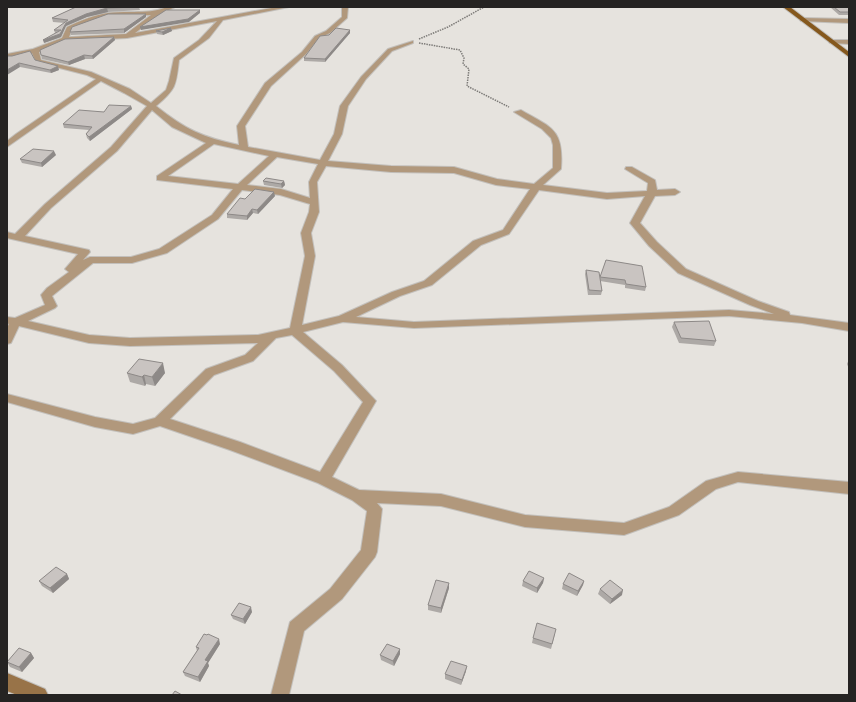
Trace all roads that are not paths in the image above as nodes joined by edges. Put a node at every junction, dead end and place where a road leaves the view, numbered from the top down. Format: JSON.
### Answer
{"nodes":[{"id":1,"x":172,"y":7,"type":"edge"},
{"id":2,"x":286,"y":7,"type":"edge"},
{"id":3,"x":345,"y":7,"type":"edge"},
{"id":4,"x":786,"y":7,"type":"edge"},
{"id":5,"x":158,"y":13,"type":"junction"},
{"id":6,"x":222,"y":19,"type":"junction"},
{"id":7,"x":804,"y":20,"type":"junction"},
{"id":8,"x":849,"y":21,"type":"edge"},
{"id":9,"x":127,"y":36,"type":"junction"},
{"id":10,"x":65,"y":39,"type":"junction"},
{"id":11,"x":411,"y":42,"type":"road end"},
{"id":12,"x":832,"y":42,"type":"junction"},
{"id":13,"x":849,"y":42,"type":"edge"},
{"id":14,"x":35,"y":51,"type":"junction"},
{"id":15,"x":849,"y":55,"type":"edge"},
{"id":16,"x":7,"y":56,"type":"edge"},
{"id":17,"x":101,"y":78,"type":"junction"},
{"id":18,"x":151,"y":106,"type":"junction"},
{"id":19,"x":518,"y":112,"type":"road end"},
{"id":20,"x":212,"y":142,"type":"junction"},
{"id":21,"x":7,"y":144,"type":"edge"},
{"id":22,"x":244,"y":149,"type":"junction"},
{"id":23,"x":275,"y":155,"type":"junction"},
{"id":24,"x":324,"y":164,"type":"junction"},
{"id":25,"x":629,"y":169,"type":"dead end"},
{"id":26,"x":537,"y":186,"type":"junction"},
{"id":27,"x":240,"y":187,"type":"junction"},
{"id":28,"x":676,"y":192,"type":"dead end"},
{"id":29,"x":652,"y":193,"type":"junction"},
{"id":30,"x":315,"y":202,"type":"junction"},
{"id":31,"x":12,"y":236,"type":"edge"},
{"id":32,"x":46,"y":295,"type":"junction"},
{"id":33,"x":343,"y":319,"type":"junction"},
{"id":34,"x":802,"y":320,"type":"junction"},
{"id":35,"x":11,"y":322,"type":"edge"},
{"id":36,"x":849,"y":327,"type":"edge"},
{"id":37,"x":295,"y":331,"type":"junction"},
{"id":38,"x":849,"y":333,"type":"edge"},
{"id":39,"x":273,"y":335,"type":"junction"},
{"id":40,"x":7,"y":340,"type":"edge"},
{"id":41,"x":7,"y":398,"type":"edge"},
{"id":42,"x":160,"y":421,"type":"junction"},
{"id":43,"x":323,"y":479,"type":"junction"},
{"id":44,"x":849,"y":488,"type":"edge"},
{"id":45,"x":357,"y":496,"type":"junction"},
{"id":46,"x":7,"y":682,"type":"edge"},
{"id":47,"x":39,"y":695,"type":"edge"},
{"id":48,"x":280,"y":695,"type":"edge"}],
"edges":[{"from":1,"to":5,"type":"street"},
{"from":2,"to":6,"type":"street"},
{"from":3,"to":22,"type":"street"},
{"from":4,"to":7,"type":"main road"},
{"from":5,"to":9,"type":"street"},
{"from":5,"to":10,"type":"street"},
{"from":6,"to":9,"type":"street"},
{"from":6,"to":18,"type":"street"},
{"from":7,"to":8,"type":"street"},
{"from":7,"to":12,"type":"main road"},
{"from":9,"to":10,"type":"street"},
{"from":10,"to":14,"type":"street"},
{"from":11,"to":24,"type":"street"},
{"from":12,"to":13,"type":"street"},
{"from":12,"to":15,"type":"main road"},
{"from":14,"to":16,"type":"street"},
{"from":14,"to":17,"type":"street"},
{"from":17,"to":18,"type":"street"},
{"from":17,"to":21,"type":"street"},
{"from":18,"to":20,"type":"street"},
{"from":18,"to":31,"type":"street"},
{"from":19,"to":26,"type":"street"},
{"from":20,"to":22,"type":"street"},
{"from":20,"to":27,"type":"street"},
{"from":22,"to":23,"type":"street"},
{"from":23,"to":24,"type":"street"},
{"from":23,"to":27,"type":"street"},
{"from":24,"to":26,"type":"street"},
{"from":24,"to":30,"type":"street"},
{"from":25,"to":29,"type":"street"},
{"from":26,"to":29,"type":"street"},
{"from":26,"to":33,"type":"street"},
{"from":27,"to":30,"type":"street"},
{"from":27,"to":32,"type":"street"},
{"from":28,"to":29,"type":"street"},
{"from":29,"to":34,"type":"street"},
{"from":30,"to":37,"type":"street"},
{"from":31,"to":32,"type":"street"},
{"from":32,"to":35,"type":"street"},
{"from":33,"to":34,"type":"street"},
{"from":33,"to":37,"type":"street"},
{"from":34,"to":36,"type":"street"},
{"from":34,"to":38,"type":"street"},
{"from":35,"to":39,"type":"street"},
{"from":35,"to":40,"type":"street"},
{"from":37,"to":39,"type":"street"},
{"from":37,"to":43,"type":"street"},
{"from":39,"to":42,"type":"street"},
{"from":41,"to":42,"type":"street"},
{"from":42,"to":43,"type":"street"},
{"from":43,"to":45,"type":"street"},
{"from":44,"to":45,"type":"street"},
{"from":45,"to":48,"type":"street"},
{"from":46,"to":47,"type":"street"}]}
